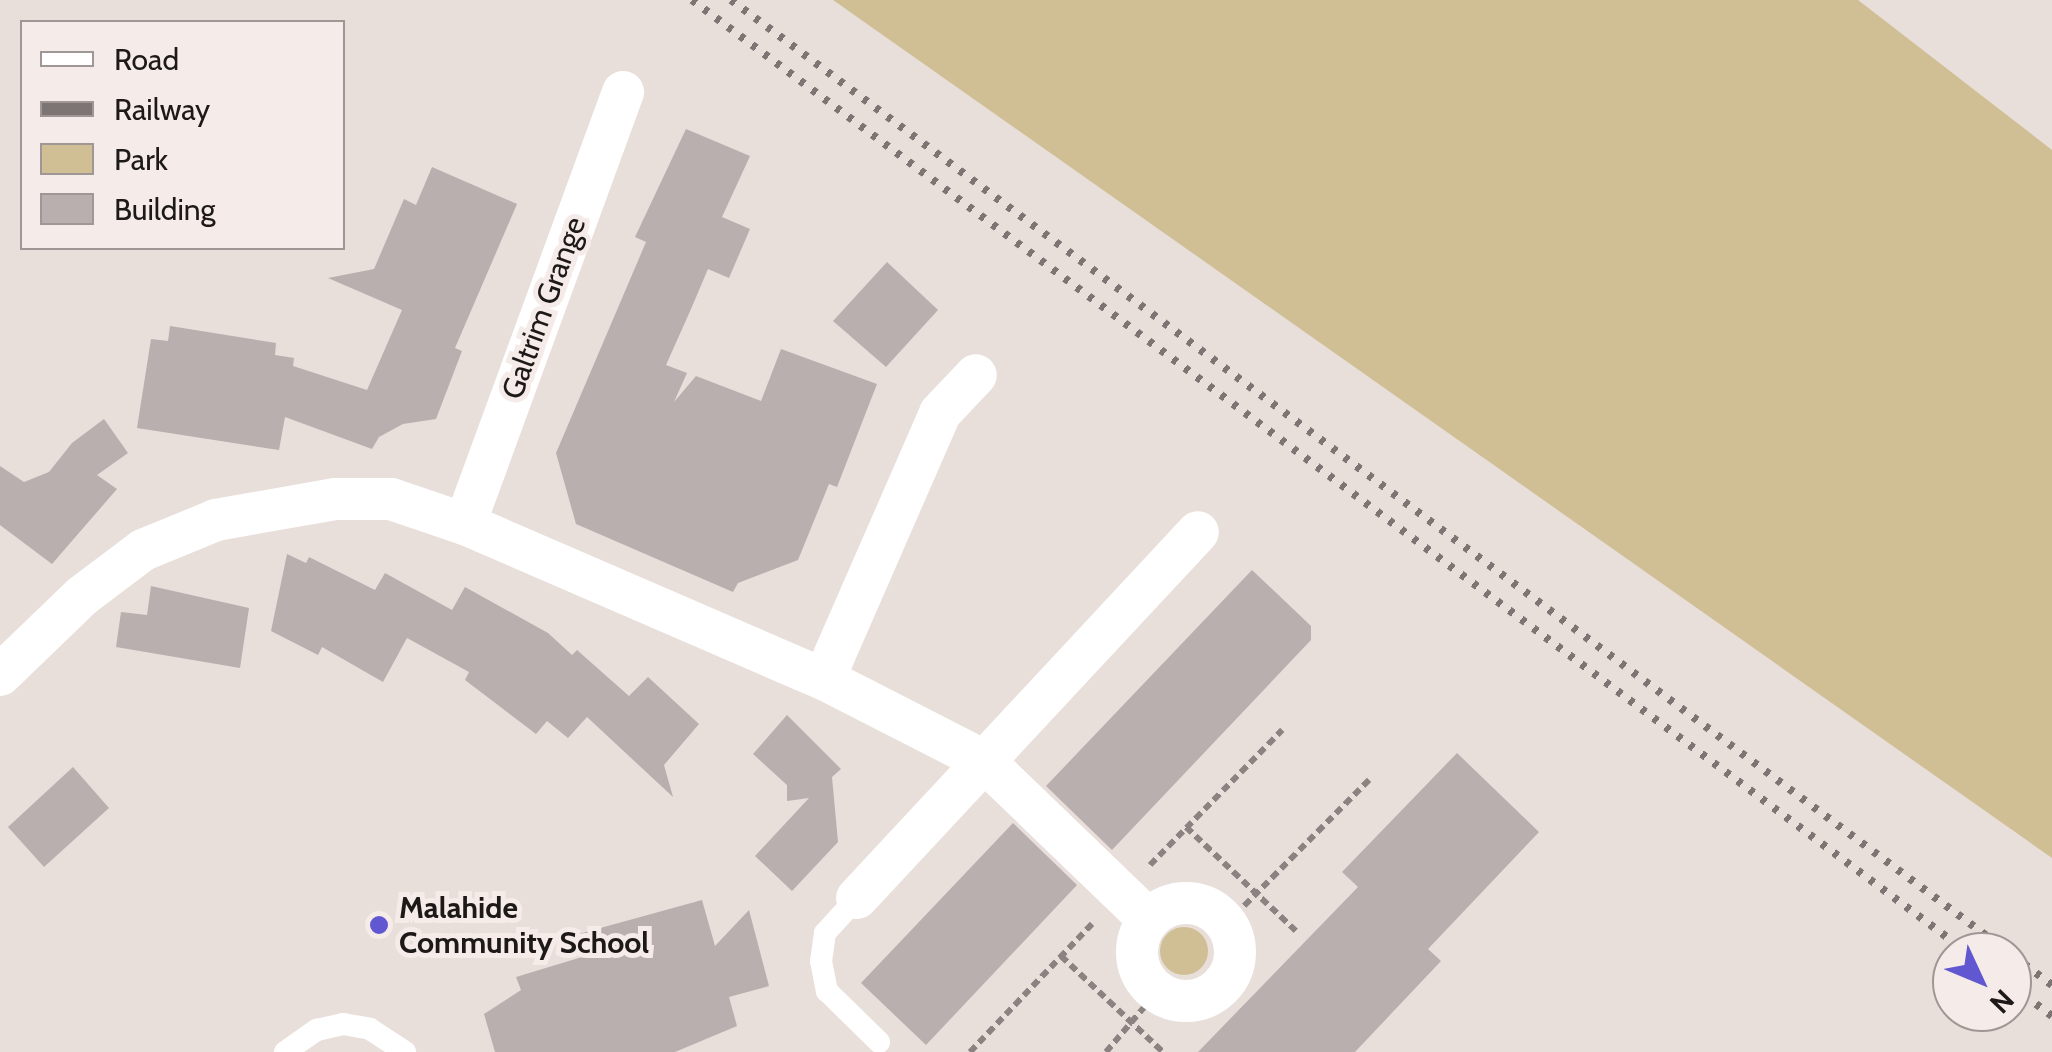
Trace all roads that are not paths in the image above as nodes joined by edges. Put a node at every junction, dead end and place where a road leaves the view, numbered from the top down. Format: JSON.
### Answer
{"nodes":[{"id":1,"x":623,"y":92,"type":"dead end"},
{"id":2,"x":976,"y":375,"type":"dead end"},
{"id":3,"x":464,"y":524,"type":"junction"},
{"id":4,"x":1198,"y":532,"type":"dead end"},
{"id":5,"x":0,"y":675,"type":"edge"},
{"id":6,"x":824,"y":679,"type":"junction"},
{"id":7,"x":984,"y":761,"type":"junction"},
{"id":8,"x":857,"y":898,"type":"joint"},
{"id":9,"x":1148,"y":920,"type":"junction"},
{"id":10,"x":879,"y":1042,"type":"dead end"},
{"id":11,"x":286,"y":1052,"type":"edge"},
{"id":12,"x":405,"y":1052,"type":"edge"}],
"edges":[{"from":1,"to":3,"type":"street","name":"Galtrim Grange"},
{"from":2,"to":6,"type":"street"},
{"from":3,"to":5,"type":"street"},
{"from":3,"to":6,"type":"street"},
{"from":4,"to":7,"type":"street"},
{"from":6,"to":7,"type":"street"},
{"from":7,"to":8,"type":"street"},
{"from":7,"to":9,"type":"street"},
{"from":8,"to":10,"type":"lane"},
{"from":9,"to":9,"type":"street"},
{"from":11,"to":12,"type":"lane"}]}
